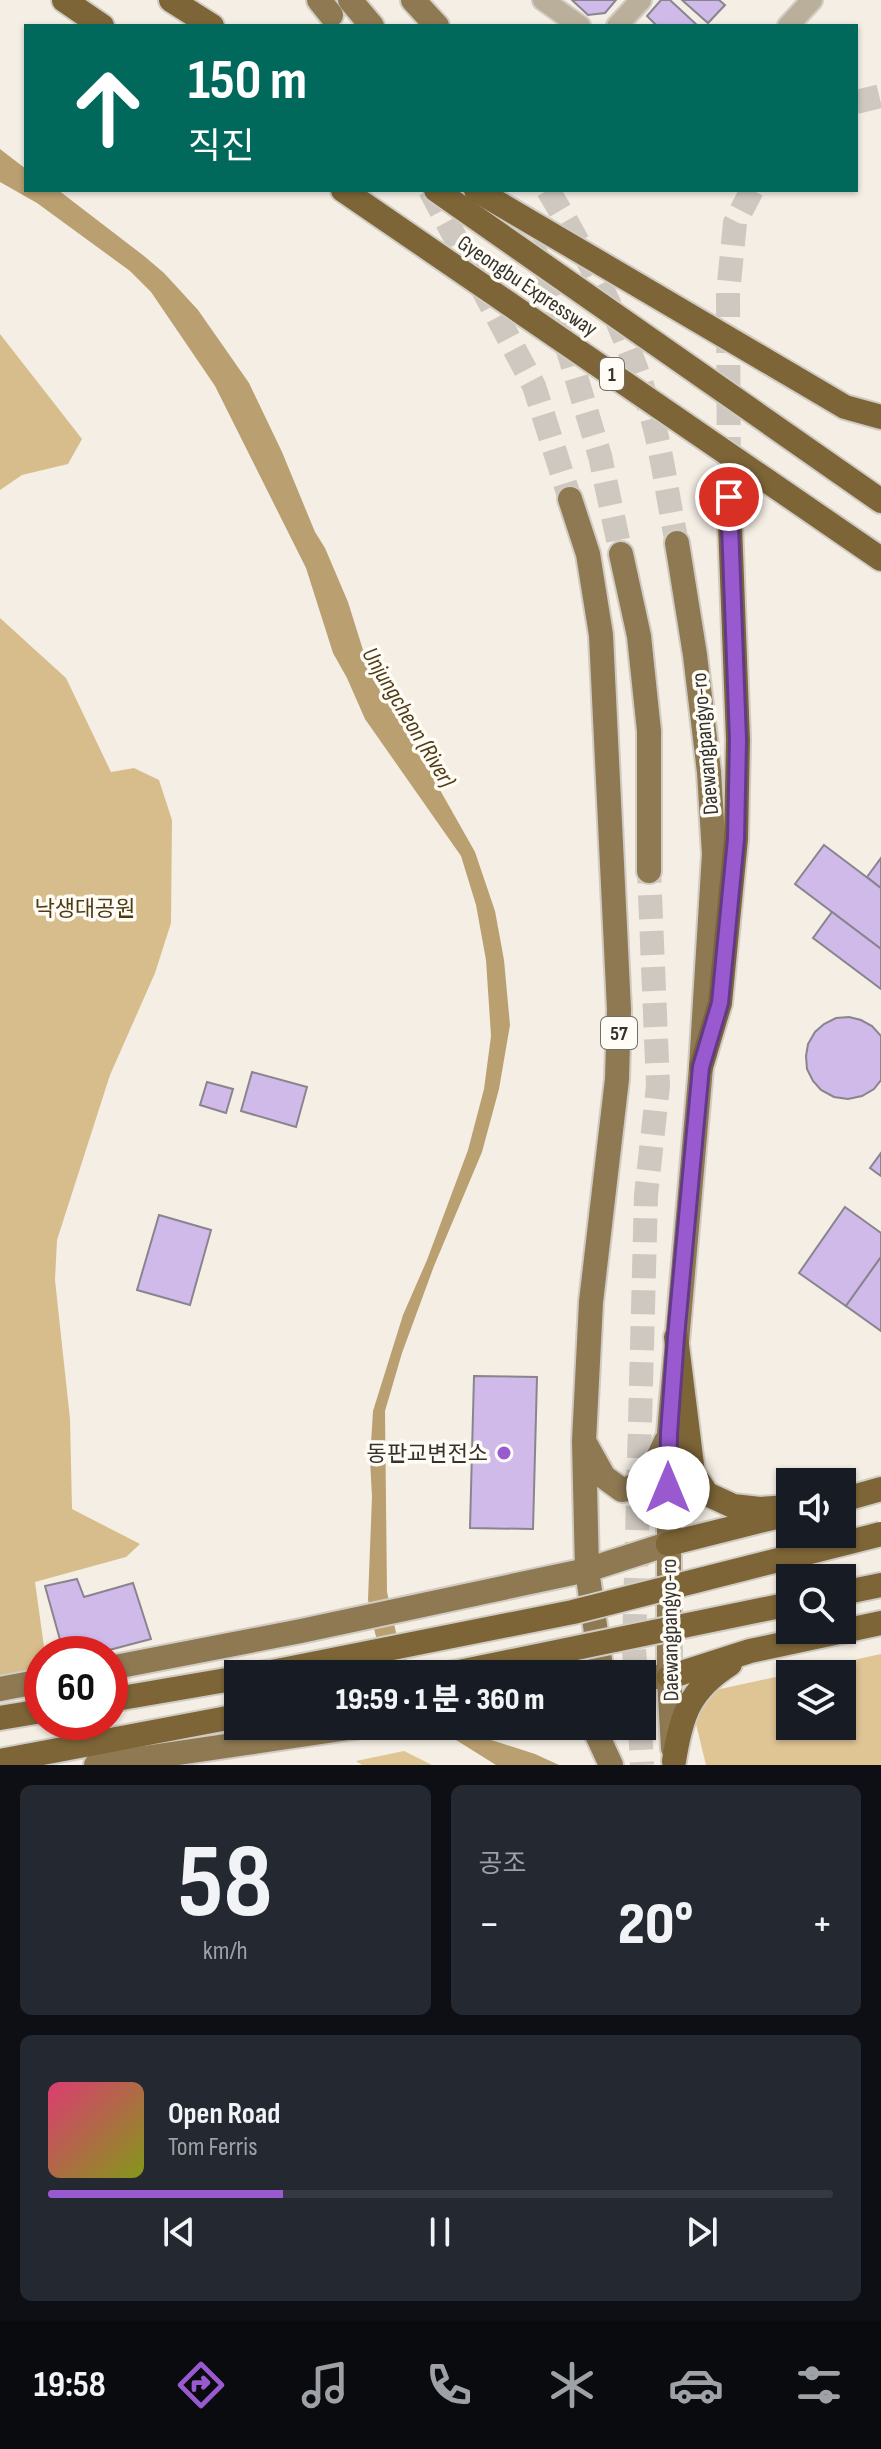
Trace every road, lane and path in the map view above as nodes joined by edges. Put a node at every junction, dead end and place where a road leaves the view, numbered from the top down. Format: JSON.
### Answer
{"nodes":[{"id":1,"x":64,"y":0,"type":"edge"},
{"id":2,"x":168,"y":0,"type":"edge"},
{"id":3,"x":413,"y":0,"type":"edge"},
{"id":4,"x":543,"y":0,"type":"edge"},
{"id":5,"x":641,"y":0,"type":"edge"},
{"id":6,"x":812,"y":0,"type":"edge"},
{"id":7,"x":333,"y":5,"type":"edge"},
{"id":8,"x":99,"y":24,"type":"edge"},
{"id":9,"x":199,"y":24,"type":"edge"},
{"id":10,"x":209,"y":24,"type":"edge"},
{"id":11,"x":368,"y":24,"type":"edge"},
{"id":12,"x":435,"y":24,"type":"edge"},
{"id":13,"x":577,"y":24,"type":"edge"},
{"id":14,"x":619,"y":24,"type":"edge"},
{"id":15,"x":790,"y":24,"type":"edge"},
{"id":16,"x":346,"y":192,"type":"edge"},
{"id":17,"x":439,"y":192,"type":"edge"},
{"id":18,"x":479,"y":192,"type":"edge"},
{"id":19,"x":881,"y":417,"type":"edge"},
{"id":20,"x":729,"y":497,"type":"tunnel mouth"},
{"id":21,"x":570,"y":499,"type":"tunnel mouth"},
{"id":22,"x":796,"y":501,"type":"junction"},
{"id":23,"x":881,"y":501,"type":"edge"},
{"id":24,"x":677,"y":543,"type":"tunnel mouth"},
{"id":25,"x":621,"y":554,"type":"tunnel mouth"},
{"id":26,"x":881,"y":559,"type":"edge"},
{"id":27,"x":881,"y":570,"type":"edge"},
{"id":28,"x":649,"y":871,"type":"tunnel mouth"},
{"id":29,"x":701,"y":1067,"type":"junction"},
{"id":30,"x":676,"y":1337,"type":"junction"},
{"id":31,"x":669,"y":1433,"type":"junction"},
{"id":32,"x":584,"y":1441,"type":"junction"},
{"id":33,"x":881,"y":1489,"type":"edge"},
{"id":34,"x":856,"y":1496,"type":"edge"},
{"id":35,"x":776,"y":1508,"type":"edge"},
{"id":36,"x":776,"y":1517,"type":"edge"},
{"id":37,"x":881,"y":1534,"type":"edge"},
{"id":38,"x":668,"y":1544,"type":"junction"},
{"id":39,"x":587,"y":1570,"type":"junction"},
{"id":40,"x":881,"y":1585,"type":"edge"},
{"id":41,"x":856,"y":1590,"type":"edge"},
{"id":42,"x":776,"y":1607,"type":"edge"},
{"id":43,"x":881,"y":1623,"type":"edge"},
{"id":44,"x":750,"y":1651,"type":"junction"},
{"id":45,"x":331,"y":1660,"type":"edge"},
{"id":46,"x":517,"y":1660,"type":"edge"},
{"id":47,"x":600,"y":1660,"type":"edge"},
{"id":48,"x":128,"y":1665,"type":"edge"},
{"id":49,"x":656,"y":1677,"type":"edge"},
{"id":50,"x":669,"y":1677,"type":"junction"},
{"id":51,"x":224,"y":1680,"type":"edge"},
{"id":52,"x":24,"y":1684,"type":"edge"},
{"id":53,"x":0,"y":1689,"type":"edge"},
{"id":54,"x":128,"y":1697,"type":"edge"},
{"id":55,"x":24,"y":1714,"type":"edge"},
{"id":56,"x":0,"y":1718,"type":"edge"},
{"id":57,"x":224,"y":1719,"type":"edge"},
{"id":58,"x":271,"y":1740,"type":"edge"},
{"id":59,"x":0,"y":1761,"type":"edge"},
{"id":60,"x":674,"y":1763,"type":"edge"},
{"id":61,"x":96,"y":1765,"type":"edge"}],
"edges":[{"from":1,"to":8,"type":"highway"},
{"from":2,"to":9,"type":"highway"},
{"from":2,"to":10,"type":"highway"},
{"from":3,"to":12,"type":"main road"},
{"from":4,"to":13,"type":"street"},
{"from":5,"to":14,"type":"street"},
{"from":6,"to":15,"type":"street"},
{"from":7,"to":11,"type":"main road"},
{"from":16,"to":22,"type":"highway","name":"Gyeongbu Expressway","number":"1"},
{"from":17,"to":23,"type":"highway","name":"Gyeongbu Expressway","number":"1"},
{"from":18,"to":19,"type":"highway"},
{"from":20,"to":29,"type":"highway"},
{"from":21,"to":32,"type":"main road","number":"57"},
{"from":22,"to":26,"type":"highway","name":"Gyeongbu Expressway","number":"1"},
{"from":22,"to":27,"type":"highway"},
{"from":24,"to":29,"type":"main road","name":"Daewangpangyo-ro"},
{"from":25,"to":28,"type":"main road"},
{"from":29,"to":30,"type":"main road","name":"Daewangpangyo-ro"},
{"from":30,"to":31,"type":"main road","name":"Daewangpangyo-ro"},
{"from":30,"to":35,"type":"highway"},
{"from":31,"to":32,"type":"main road"},
{"from":31,"to":38,"type":"main road","name":"Daewangpangyo-ro"},
{"from":32,"to":39,"type":"main road","number":"57"},
{"from":33,"to":34,"type":"highway"},
{"from":36,"to":38,"type":"highway"},
{"from":37,"to":45,"type":"highway","bridge":true},
{"from":38,"to":39,"type":"main road"},
{"from":38,"to":50,"type":"main road","name":"Daewangpangyo-ro"},
{"from":39,"to":47,"type":"main road"},
{"from":39,"to":48,"type":"main road"},
{"from":40,"to":41,"type":"highway"},
{"from":42,"to":46,"type":"highway","bridge":true},
{"from":43,"to":44,"type":"highway"},
{"from":44,"to":50,"type":"highway"},
{"from":44,"to":60,"type":"highway"},
{"from":49,"to":50,"type":"main road"},
{"from":50,"to":60,"type":"main road","name":"Daewangpangyo-ro"},
{"from":51,"to":54,"type":"highway"},
{"from":52,"to":53,"type":"main road"},
{"from":55,"to":56,"type":"highway"},
{"from":57,"to":59,"type":"highway"},
{"from":58,"to":61,"type":"main road"}]}
